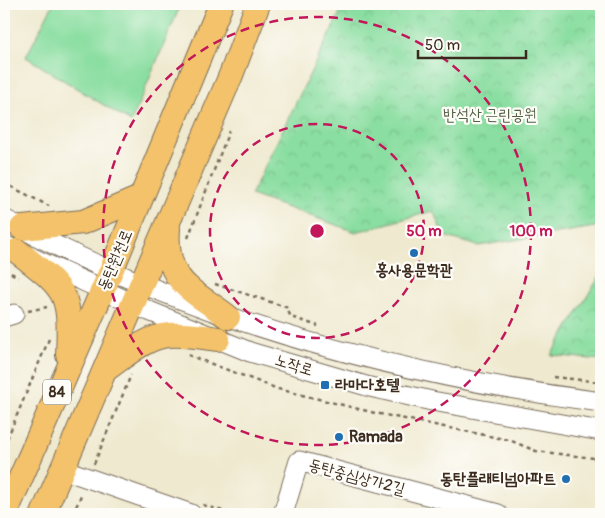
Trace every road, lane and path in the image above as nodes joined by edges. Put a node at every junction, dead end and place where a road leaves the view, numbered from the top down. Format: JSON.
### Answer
{"nodes":[{"id":1,"x":221,"y":4,"type":"edge"},
{"id":2,"x":258,"y":4,"type":"edge"},
{"id":3,"x":232,"y":124,"type":"dead end"},
{"id":4,"x":4,"y":183,"type":"edge"},
{"id":5,"x":140,"y":198,"type":"junction"},
{"id":6,"x":54,"y":209,"type":"dead end"},
{"id":7,"x":169,"y":218,"type":"junction"},
{"id":8,"x":13,"y":224,"type":"edge"},
{"id":9,"x":186,"y":242,"type":"dead end"},
{"id":10,"x":7,"y":253,"type":"edge"},
{"id":11,"x":19,"y":278,"type":"dead end"},
{"id":12,"x":106,"y":280,"type":"junction"},
{"id":13,"x":212,"y":283,"type":"dead end"},
{"id":14,"x":137,"y":294,"type":"junction"},
{"id":15,"x":49,"y":307,"type":"dead end"},
{"id":16,"x":9,"y":315,"type":"edge"},
{"id":17,"x":235,"y":319,"type":"junction"},
{"id":18,"x":320,"y":326,"type":"dead end"},
{"id":19,"x":51,"y":334,"type":"dead end"},
{"id":20,"x":225,"y":342,"type":"junction"},
{"id":21,"x":179,"y":352,"type":"dead end"},
{"id":22,"x":134,"y":368,"type":"dead end"},
{"id":23,"x":105,"y":370,"type":"junction"},
{"id":24,"x":65,"y":374,"type":"junction"},
{"id":25,"x":547,"y":376,"type":"dead end"},
{"id":26,"x":601,"y":382,"type":"edge"},
{"id":27,"x":93,"y":398,"type":"junction"},
{"id":28,"x":582,"y":400,"type":"junction"},
{"id":29,"x":601,"y":402,"type":"edge"},
{"id":30,"x":579,"y":427,"type":"junction"},
{"id":31,"x":601,"y":431,"type":"edge"},
{"id":32,"x":4,"y":446,"type":"edge"},
{"id":33,"x":601,"y":459,"type":"edge"},
{"id":34,"x":62,"y":469,"type":"junction"},
{"id":35,"x":88,"y":478,"type":"junction"},
{"id":36,"x":168,"y":511,"type":"edge"},
{"id":37,"x":5,"y":514,"type":"edge"},
{"id":38,"x":43,"y":514,"type":"edge"},
{"id":39,"x":73,"y":514,"type":"edge"},
{"id":40,"x":191,"y":514,"type":"edge"},
{"id":41,"x":283,"y":514,"type":"edge"},
{"id":42,"x":498,"y":514,"type":"edge"}],
"edges":[{"from":1,"to":5,"type":"main road","name":"동탄원천로","number":"84"},
{"from":2,"to":7,"type":"main road","name":"동탄원천로","number":"84"},
{"from":3,"to":9,"type":"path"},
{"from":4,"to":6,"type":"path"},
{"from":5,"to":8,"type":"main road"},
{"from":5,"to":12,"type":"main road","name":"동탄원천로","number":"84"},
{"from":7,"to":14,"type":"main road","name":"동탄원천로","number":"84"},
{"from":7,"to":17,"type":"main road"},
{"from":8,"to":10,"type":"street"},
{"from":8,"to":12,"type":"street","name":"노작로"},
{"from":10,"to":11,"type":"path"},
{"from":10,"to":12,"type":"street","name":"노작로"},
{"from":10,"to":24,"type":"main road"},
{"from":12,"to":14,"type":"street","name":"노작로"},
{"from":12,"to":24,"type":"main road","name":"동탄원천로","number":"84"},
{"from":13,"to":18,"type":"path"},
{"from":14,"to":17,"type":"street","name":"노작로"},
{"from":14,"to":20,"type":"street","name":"노작로"},
{"from":14,"to":23,"type":"main road","name":"동탄원천로","number":"84"},
{"from":15,"to":16,"type":"path"},
{"from":17,"to":20,"type":"street"},
{"from":17,"to":28,"type":"street","name":"노작로"},
{"from":19,"to":32,"type":"path"},
{"from":20,"to":23,"type":"main road"},
{"from":20,"to":30,"type":"street","name":"노작로"},
{"from":21,"to":33,"type":"path"},
{"from":22,"to":35,"type":"path"},
{"from":23,"to":27,"type":"main road","name":"동탄원천로","number":"84"},
{"from":24,"to":27,"type":"main road"},
{"from":24,"to":37,"type":"main road","name":"동탄원천로","number":"84"},
{"from":25,"to":26,"type":"path"},
{"from":27,"to":34,"type":"main road","name":"동탄원천로","number":"84"},
{"from":28,"to":29,"type":"street","name":"노작로"},
{"from":28,"to":30,"type":"street"},
{"from":30,"to":31,"type":"street","name":"노작로"},
{"from":34,"to":35,"type":"street"},
{"from":34,"to":38,"type":"main road","name":"동탄원천로","number":"84"},
{"from":35,"to":36,"type":"street"},
{"from":35,"to":39,"type":"path"},
{"from":36,"to":40,"type":"street"},
{"from":41,"to":42,"type":"street","name":"동탄중심상가2길"}]}
